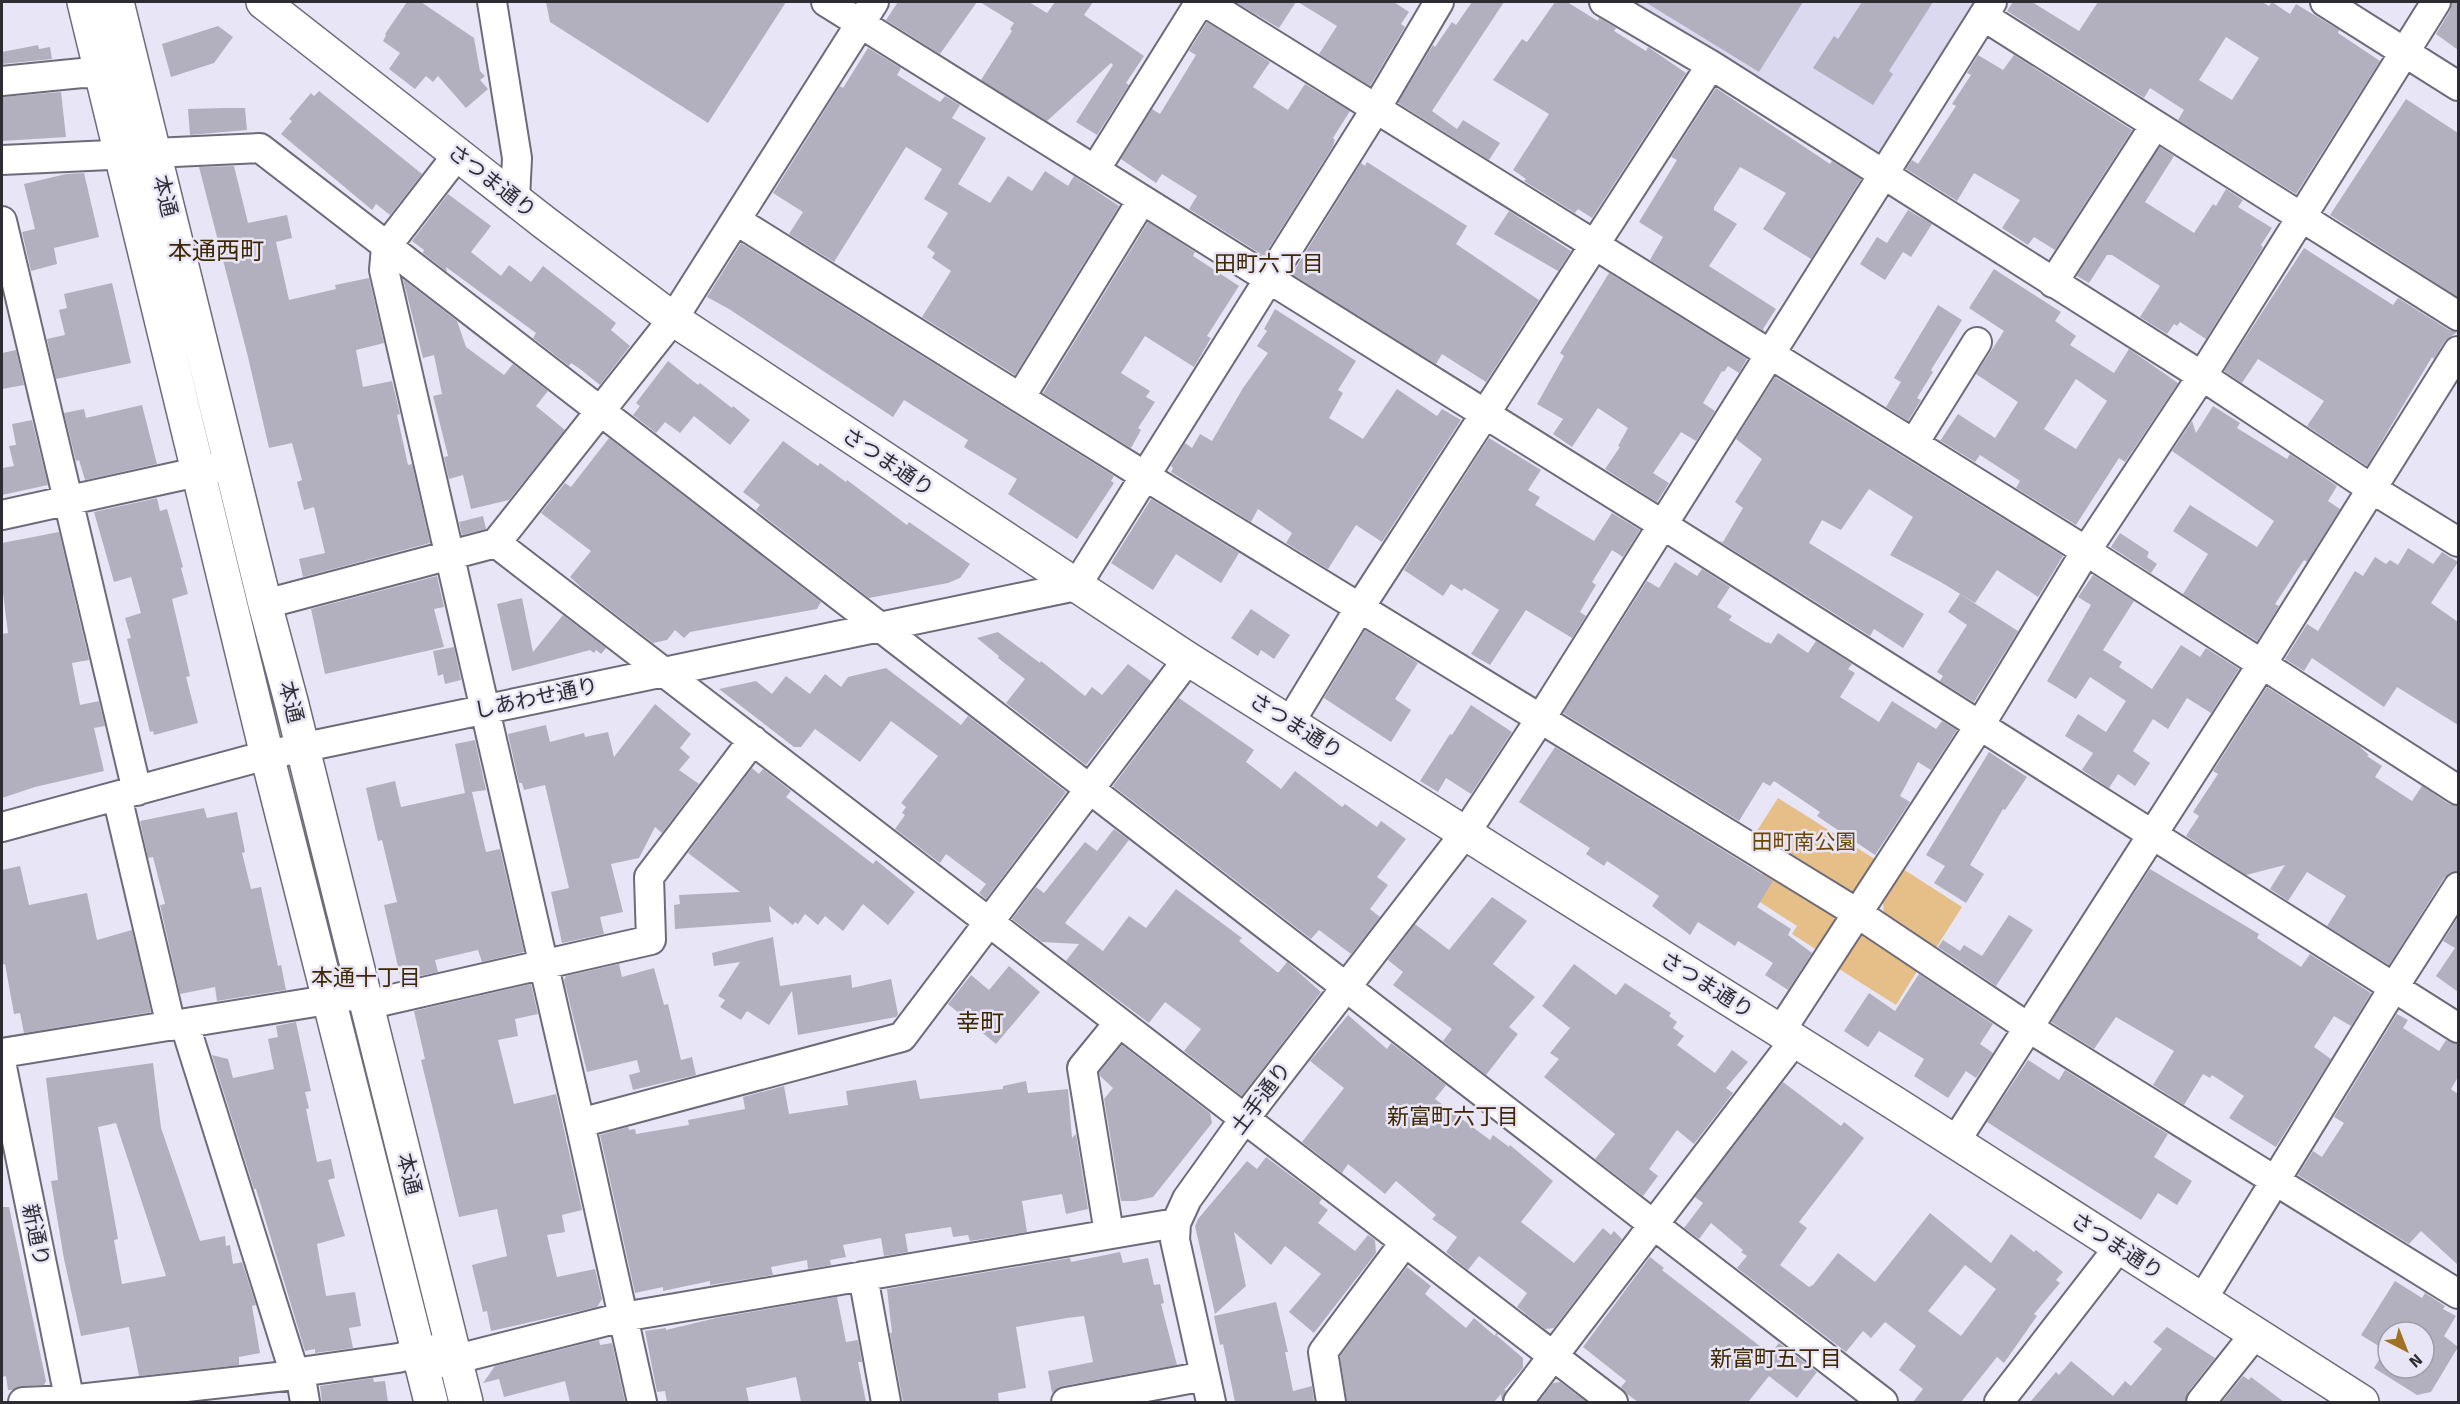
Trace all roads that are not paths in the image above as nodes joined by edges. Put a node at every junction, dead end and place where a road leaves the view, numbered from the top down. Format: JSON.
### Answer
{"nodes":[{"id":1,"x":84,"y":2,"type":"edge"},
{"id":2,"x":117,"y":2,"type":"edge"},
{"id":3,"x":263,"y":2,"type":"edge"},
{"id":4,"x":492,"y":2,"type":"edge"},
{"id":5,"x":826,"y":2,"type":"edge"},
{"id":6,"x":1200,"y":2,"type":"edge"},
{"id":7,"x":1205,"y":2,"type":"edge"},
{"id":8,"x":1439,"y":2,"type":"edge"},
{"id":9,"x":1604,"y":2,"type":"edge"},
{"id":10,"x":2325,"y":2,"type":"edge"},
{"id":11,"x":2436,"y":2,"type":"edge"},
{"id":12,"x":1987,"y":9,"type":"edge"},
{"id":13,"x":867,"y":12,"type":"edge"},
{"id":14,"x":2404,"y":52,"type":"junction"},
{"id":15,"x":1711,"y":65,"type":"junction"},
{"id":16,"x":101,"y":74,"type":"junction"},
{"id":17,"x":2,"y":81,"type":"edge"},
{"id":18,"x":2458,"y":86,"type":"edge"},
{"id":19,"x":1377,"y":107,"type":"junction"},
{"id":20,"x":2155,"y":125,"type":"junction"},
{"id":21,"x":154,"y":152,"type":"junction"},
{"id":22,"x":119,"y":153,"type":"junction"},
{"id":23,"x":458,"y":154,"type":"junction"},
{"id":24,"x":2,"y":160,"type":"edge"},
{"id":25,"x":1095,"y":170,"type":"junction"},
{"id":26,"x":1883,"y":176,"type":"junction"},
{"id":27,"x":515,"y":199,"type":"junction"},
{"id":28,"x":1142,"y":200,"type":"junction"},
{"id":29,"x":2301,"y":216,"type":"junction"},
{"id":30,"x":2,"y":221,"type":"edge"},
{"id":31,"x":737,"y":221,"type":"junction"},
{"id":32,"x":1594,"y":243,"type":"junction"},
{"id":33,"x":386,"y":247,"type":"junction"},
{"id":34,"x":1268,"y":279,"type":"junction"},
{"id":35,"x":2053,"y":283,"type":"junction"},
{"id":36,"x":2458,"y":316,"type":"edge"},
{"id":37,"x":673,"y":319,"type":"junction"},
{"id":38,"x":1977,"y":342,"type":"dead end"},
{"id":39,"x":2458,"y":351,"type":"edge"},
{"id":40,"x":1771,"y":353,"type":"junction"},
{"id":41,"x":2202,"y":376,"type":"junction"},
{"id":42,"x":1020,"y":398,"type":"junction"},
{"id":43,"x":601,"y":412,"type":"junction"},
{"id":44,"x":1486,"y":415,"type":"junction"},
{"id":45,"x":1914,"y":443,"type":"junction"},
{"id":46,"x":231,"y":465,"type":"junction"},
{"id":47,"x":198,"y":472,"type":"junction"},
{"id":48,"x":1145,"y":476,"type":"junction"},
{"id":49,"x":2372,"y":489,"type":"junction"},
{"id":50,"x":68,"y":500,"type":"junction"},
{"id":51,"x":2,"y":515,"type":"edge"},
{"id":52,"x":1663,"y":525,"type":"junction"},
{"id":53,"x":2458,"y":542,"type":"edge"},
{"id":54,"x":496,"y":543,"type":"junction"},
{"id":55,"x":2086,"y":551,"type":"junction"},
{"id":56,"x":448,"y":555,"type":"junction"},
{"id":57,"x":1076,"y":586,"type":"junction"},
{"id":58,"x":265,"y":604,"type":"junction"},
{"id":59,"x":1360,"y":607,"type":"junction"},
{"id":60,"x":880,"y":627,"type":"junction"},
{"id":61,"x":1188,"y":659,"type":"junction"},
{"id":62,"x":2262,"y":664,"type":"junction"},
{"id":63,"x":664,"y":672,"type":"junction"},
{"id":64,"x":485,"y":708,"type":"junction"},
{"id":65,"x":1542,"y":718,"type":"junction"},
{"id":66,"x":1290,"y":722,"type":"junction"},
{"id":67,"x":1980,"y":725,"type":"junction"},
{"id":68,"x":753,"y":740,"type":"junction"},
{"id":69,"x":301,"y":747,"type":"junction"},
{"id":70,"x":267,"y":755,"type":"junction"},
{"id":71,"x":1090,"y":788,"type":"junction"},
{"id":72,"x":2458,"y":790,"type":"edge"},
{"id":73,"x":127,"y":794,"type":"junction"},
{"id":74,"x":2,"y":827,"type":"edge"},
{"id":75,"x":1466,"y":832,"type":"junction"},
{"id":76,"x":2154,"y":834,"type":"junction"},
{"id":77,"x":2458,"y":887,"type":"edge"},
{"id":78,"x":1857,"y":913,"type":"junction"},
{"id":79,"x":989,"y":922,"type":"junction"},
{"id":80,"x":544,"y":964,"type":"junction"},
{"id":81,"x":1347,"y":987,"type":"junction"},
{"id":82,"x":2394,"y":987,"type":"junction"},
{"id":83,"x":365,"y":999,"type":"junction"},
{"id":84,"x":328,"y":1000,"type":"junction"},
{"id":85,"x":1118,"y":1024,"type":"junction"},
{"id":86,"x":178,"y":1025,"type":"junction"},
{"id":87,"x":2029,"y":1028,"type":"junction"},
{"id":88,"x":2458,"y":1028,"type":"edge"},
{"id":89,"x":1787,"y":1036,"type":"junction"},
{"id":90,"x":2,"y":1053,"type":"edge"},
{"id":91,"x":2,"y":1067,"type":"edge"},
{"id":92,"x":1245,"y":1118,"type":"junction"},
{"id":93,"x":580,"y":1123,"type":"junction"},
{"id":94,"x":1955,"y":1142,"type":"junction"},
{"id":95,"x":2276,"y":1180,"type":"junction"},
{"id":96,"x":1176,"y":1223,"type":"junction"},
{"id":97,"x":1654,"y":1224,"type":"junction"},
{"id":98,"x":1109,"y":1233,"type":"junction"},
{"id":99,"x":1405,"y":1242,"type":"junction"},
{"id":100,"x":2120,"y":1247,"type":"junction"},
{"id":101,"x":863,"y":1276,"type":"junction"},
{"id":102,"x":2458,"y":1294,"type":"edge"},
{"id":103,"x":2202,"y":1300,"type":"junction"},
{"id":104,"x":623,"y":1317,"type":"junction"},
{"id":105,"x":2255,"y":1334,"type":"junction"},
{"id":106,"x":454,"y":1352,"type":"junction"},
{"id":107,"x":1554,"y":1355,"type":"junction"},
{"id":108,"x":421,"y":1360,"type":"junction"},
{"id":109,"x":298,"y":1374,"type":"junction"},
{"id":110,"x":1208,"y":1389,"type":"edge"},
{"id":111,"x":70,"y":1401,"type":"edge"},
{"id":112,"x":23,"y":1402,"type":"edge"},
{"id":113,"x":305,"y":1402,"type":"edge"},
{"id":114,"x":431,"y":1402,"type":"edge"},
{"id":115,"x":466,"y":1402,"type":"edge"},
{"id":116,"x":642,"y":1402,"type":"edge"},
{"id":117,"x":886,"y":1402,"type":"edge"},
{"id":118,"x":1066,"y":1402,"type":"edge"},
{"id":119,"x":1331,"y":1402,"type":"edge"},
{"id":120,"x":1518,"y":1402,"type":"edge"},
{"id":121,"x":1613,"y":1402,"type":"edge"},
{"id":122,"x":1883,"y":1402,"type":"edge"},
{"id":123,"x":1999,"y":1402,"type":"edge"},
{"id":124,"x":2200,"y":1402,"type":"edge"},
{"id":125,"x":2362,"y":1402,"type":"edge"}],
"edges":[{"from":1,"to":16,"type":"main road","name":"本通"},
{"from":2,"to":21,"type":"main road","name":"本通"},
{"from":3,"to":23,"type":"main road","name":"さつま通り"},
{"from":4,"to":27,"type":"street"},
{"from":5,"to":13,"type":"street"},
{"from":6,"to":25,"type":"street"},
{"from":7,"to":19,"type":"street"},
{"from":8,"to":19,"type":"street"},
{"from":9,"to":15,"type":"street"},
{"from":10,"to":14,"type":"street"},
{"from":11,"to":14,"type":"street"},
{"from":12,"to":20,"type":"street"},
{"from":12,"to":26,"type":"street","name":"土手通り"},
{"from":13,"to":25,"type":"street"},
{"from":13,"to":31,"type":"street"},
{"from":14,"to":18,"type":"street"},
{"from":14,"to":29,"type":"street"},
{"from":15,"to":26,"type":"street"},
{"from":15,"to":32,"type":"street"},
{"from":16,"to":17,"type":"street"},
{"from":16,"to":22,"type":"main road","name":"本通"},
{"from":19,"to":32,"type":"street"},
{"from":19,"to":34,"type":"street"},
{"from":20,"to":29,"type":"street"},
{"from":20,"to":35,"type":"street"},
{"from":21,"to":22,"type":"street"},
{"from":21,"to":33,"type":"street"},
{"from":21,"to":46,"type":"main road","name":"本通"},
{"from":22,"to":24,"type":"street"},
{"from":22,"to":47,"type":"main road","name":"本通"},
{"from":23,"to":27,"type":"main road","name":"さつま通り"},
{"from":23,"to":33,"type":"street"},
{"from":25,"to":28,"type":"street"},
{"from":26,"to":35,"type":"street"},
{"from":26,"to":40,"type":"street","name":"土手通り"},
{"from":27,"to":37,"type":"main road","name":"さつま通り"},
{"from":28,"to":34,"type":"street"},
{"from":28,"to":42,"type":"street"},
{"from":29,"to":36,"type":"street"},
{"from":29,"to":41,"type":"street"},
{"from":30,"to":50,"type":"street"},
{"from":31,"to":37,"type":"street"},
{"from":31,"to":42,"type":"street"},
{"from":32,"to":40,"type":"street"},
{"from":32,"to":44,"type":"street"},
{"from":33,"to":43,"type":"street"},
{"from":33,"to":56,"type":"street"},
{"from":34,"to":44,"type":"street"},
{"from":34,"to":48,"type":"street"},
{"from":35,"to":41,"type":"street"},
{"from":37,"to":43,"type":"street"},
{"from":37,"to":57,"type":"main road","name":"さつま通り"},
{"from":38,"to":45,"type":"street"},
{"from":39,"to":49,"type":"street"},
{"from":40,"to":45,"type":"street"},
{"from":40,"to":52,"type":"street","name":"土手通り"},
{"from":41,"to":49,"type":"street"},
{"from":41,"to":55,"type":"street"},
{"from":42,"to":48,"type":"street"},
{"from":43,"to":54,"type":"street"},
{"from":43,"to":60,"type":"street"},
{"from":44,"to":52,"type":"street"},
{"from":44,"to":59,"type":"street"},
{"from":45,"to":55,"type":"street"},
{"from":46,"to":47,"type":"street"},
{"from":46,"to":58,"type":"main road","name":"本通"},
{"from":47,"to":50,"type":"street"},
{"from":47,"to":70,"type":"main road","name":"本通"},
{"from":48,"to":57,"type":"street"},
{"from":48,"to":59,"type":"street"},
{"from":49,"to":53,"type":"street"},
{"from":49,"to":62,"type":"street"},
{"from":50,"to":51,"type":"street"},
{"from":50,"to":73,"type":"street"},
{"from":52,"to":65,"type":"street","name":"土手通り"},
{"from":52,"to":67,"type":"street"},
{"from":54,"to":56,"type":"street"},
{"from":54,"to":63,"type":"street"},
{"from":55,"to":62,"type":"street"},
{"from":55,"to":67,"type":"street"},
{"from":56,"to":58,"type":"street"},
{"from":56,"to":64,"type":"street"},
{"from":57,"to":60,"type":"street","name":"しあわせ通り"},
{"from":57,"to":61,"type":"main road","name":"さつま通り"},
{"from":58,"to":69,"type":"main road","name":"本通"},
{"from":59,"to":65,"type":"street"},
{"from":59,"to":66,"type":"street"},
{"from":60,"to":63,"type":"street","name":"しあわせ通り"},
{"from":60,"to":71,"type":"street"},
{"from":61,"to":66,"type":"main road","name":"さつま通り"},
{"from":61,"to":71,"type":"street"},
{"from":62,"to":72,"type":"street"},
{"from":62,"to":76,"type":"street"},
{"from":63,"to":64,"type":"street","name":"しあわせ通り"},
{"from":63,"to":68,"type":"street"},
{"from":64,"to":69,"type":"street","name":"しあわせ通り"},
{"from":64,"to":80,"type":"street"},
{"from":65,"to":75,"type":"street","name":"土手通り"},
{"from":65,"to":78,"type":"street"},
{"from":66,"to":75,"type":"main road","name":"さつま通り"},
{"from":67,"to":76,"type":"street"},
{"from":67,"to":78,"type":"street"},
{"from":68,"to":79,"type":"street"},
{"from":68,"to":80,"type":"street"},
{"from":69,"to":70,"type":"street","name":"しあわせ通り"},
{"from":69,"to":83,"type":"main road","name":"本通"},
{"from":70,"to":73,"type":"street","name":"しあわせ通り"},
{"from":70,"to":84,"type":"main road","name":"本通"},
{"from":71,"to":79,"type":"street"},
{"from":71,"to":81,"type":"street"},
{"from":73,"to":74,"type":"street","name":"しあわせ通り"},
{"from":73,"to":86,"type":"street"},
{"from":75,"to":81,"type":"street","name":"土手通り"},
{"from":75,"to":89,"type":"main road","name":"さつま通り"},
{"from":76,"to":82,"type":"street"},
{"from":76,"to":87,"type":"street"},
{"from":77,"to":82,"type":"street"},
{"from":78,"to":87,"type":"street"},
{"from":78,"to":89,"type":"street"},
{"from":79,"to":85,"type":"street"},
{"from":79,"to":93,"type":"street"},
{"from":80,"to":83,"type":"street"},
{"from":80,"to":93,"type":"street"},
{"from":81,"to":92,"type":"street","name":"土手通り"},
{"from":81,"to":97,"type":"street"},
{"from":82,"to":88,"type":"street"},
{"from":82,"to":95,"type":"street"},
{"from":83,"to":84,"type":"street"},
{"from":83,"to":106,"type":"main road","name":"本通"},
{"from":84,"to":86,"type":"street"},
{"from":84,"to":108,"type":"main road","name":"本通"},
{"from":85,"to":92,"type":"street"},
{"from":85,"to":98,"type":"street"},
{"from":86,"to":90,"type":"street"},
{"from":86,"to":109,"type":"street"},
{"from":87,"to":94,"type":"street"},
{"from":87,"to":95,"type":"street"},
{"from":89,"to":94,"type":"main road","name":"さつま通り"},
{"from":89,"to":97,"type":"street"},
{"from":91,"to":111,"type":"street","name":"新通り"},
{"from":92,"to":96,"type":"street","name":"土手通り"},
{"from":92,"to":99,"type":"street"},
{"from":93,"to":104,"type":"street"},
{"from":94,"to":100,"type":"main road","name":"さつま通り"},
{"from":95,"to":102,"type":"street"},
{"from":95,"to":103,"type":"street"},
{"from":96,"to":98,"type":"street"},
{"from":96,"to":110,"type":"street","name":"土手通り"},
{"from":97,"to":107,"type":"street"},
{"from":97,"to":122,"type":"street"},
{"from":98,"to":101,"type":"street"},
{"from":99,"to":107,"type":"street"},
{"from":99,"to":119,"type":"street"},
{"from":100,"to":103,"type":"main road","name":"さつま通り"},
{"from":100,"to":123,"type":"street"},
{"from":101,"to":104,"type":"street"},
{"from":101,"to":117,"type":"street"},
{"from":103,"to":105,"type":"main road","name":"さつま通り"},
{"from":104,"to":106,"type":"street"},
{"from":104,"to":116,"type":"street"},
{"from":105,"to":124,"type":"street"},
{"from":105,"to":125,"type":"main road","name":"さつま通り"},
{"from":106,"to":108,"type":"street"},
{"from":106,"to":115,"type":"main road","name":"本通"},
{"from":107,"to":120,"type":"street"},
{"from":107,"to":121,"type":"street"},
{"from":108,"to":109,"type":"street"},
{"from":108,"to":114,"type":"main road","name":"本通"},
{"from":109,"to":111,"type":"street"},
{"from":109,"to":113,"type":"street"},
{"from":110,"to":118,"type":"street"},
{"from":111,"to":112,"type":"street"}]}
